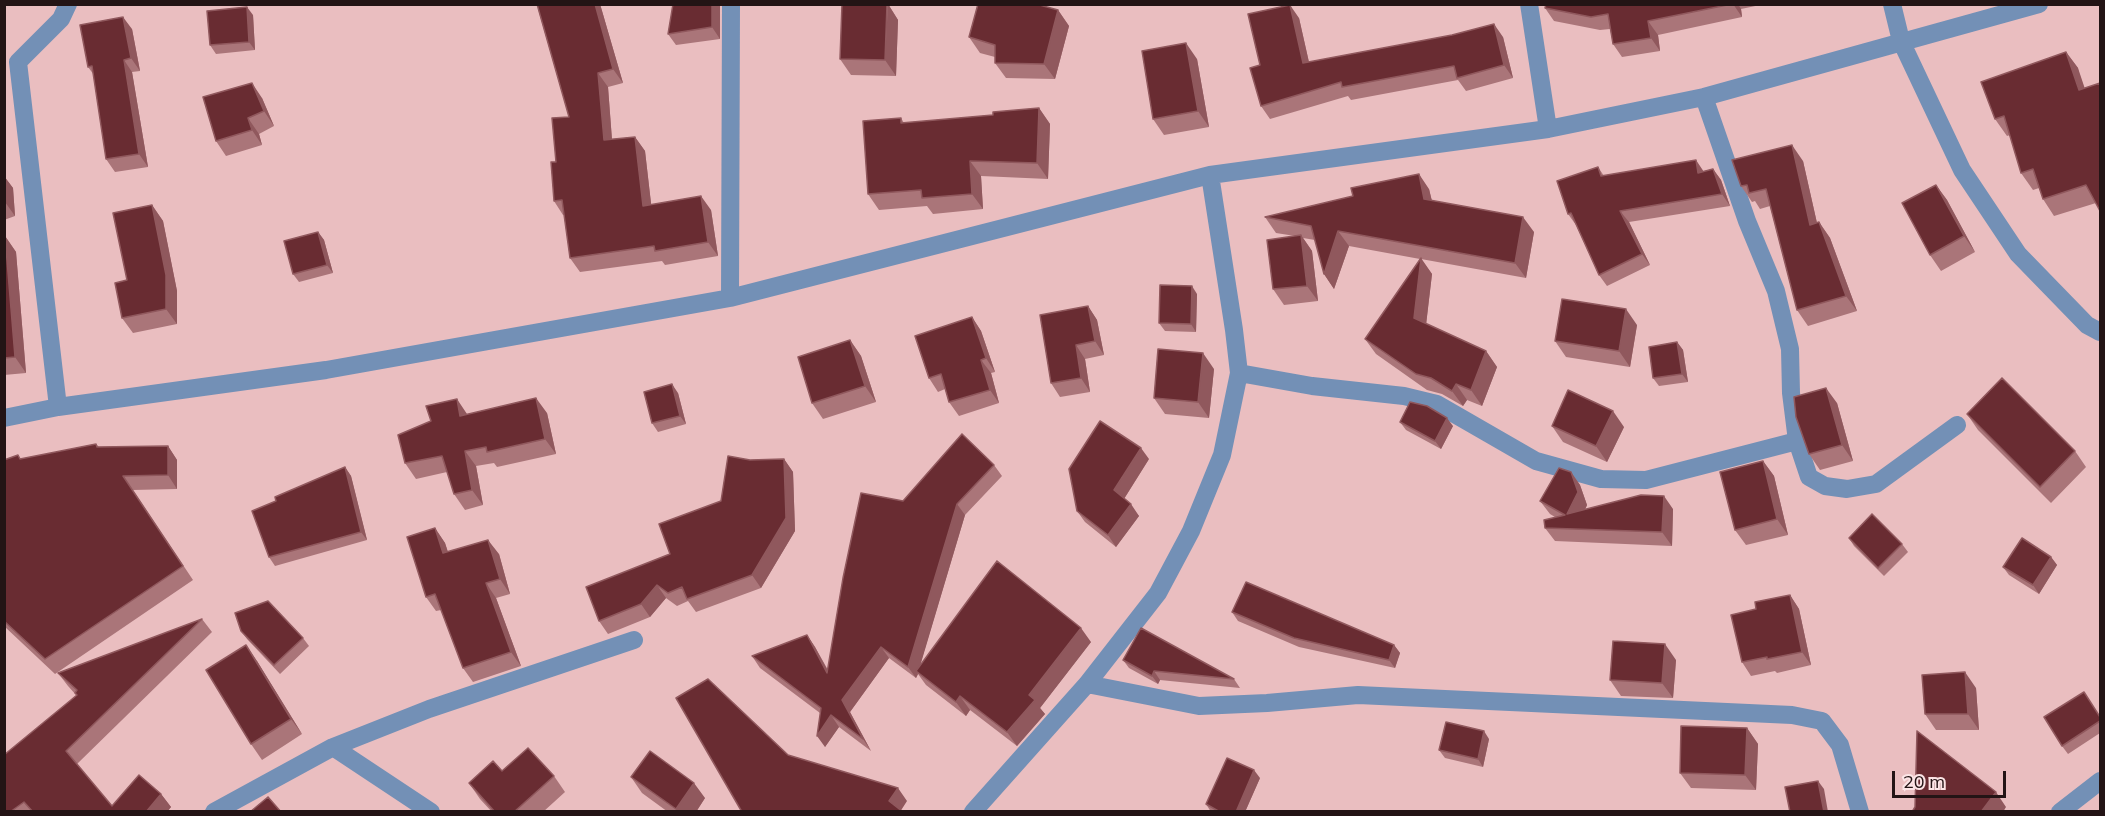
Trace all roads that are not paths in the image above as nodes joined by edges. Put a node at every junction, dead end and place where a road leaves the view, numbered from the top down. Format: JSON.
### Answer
{"nodes":[{"id":1,"x":68,"y":4,"type":"edge"},
{"id":2,"x":731,"y":4,"type":"edge"},
{"id":3,"x":1529,"y":4,"type":"edge"},
{"id":4,"x":1892,"y":4,"type":"edge"},
{"id":5,"x":2039,"y":4,"type":"edge"},
{"id":6,"x":1901,"y":41,"type":"junction"},
{"id":7,"x":11,"y":61,"type":"edge"},
{"id":8,"x":1704,"y":97,"type":"junction"},
{"id":9,"x":1548,"y":129,"type":"junction"},
{"id":10,"x":1210,"y":175,"type":"junction"},
{"id":11,"x":730,"y":298,"type":"junction"},
{"id":12,"x":2100,"y":332,"type":"edge"},
{"id":13,"x":1239,"y":373,"type":"junction"},
{"id":14,"x":58,"y":407,"type":"junction"},
{"id":15,"x":4,"y":418,"type":"edge"},
{"id":16,"x":1957,"y":425,"type":"dead end"},
{"id":17,"x":1797,"y":441,"type":"junction"},
{"id":18,"x":634,"y":640,"type":"dead end"},
{"id":19,"x":1087,"y":684,"type":"junction"},
{"id":20,"x":333,"y":747,"type":"junction"},
{"id":21,"x":2100,"y":781,"type":"edge"},
{"id":22,"x":2070,"y":809,"type":"edge"},
{"id":23,"x":214,"y":812,"type":"edge"},
{"id":24,"x":431,"y":812,"type":"edge"},
{"id":25,"x":973,"y":812,"type":"edge"},
{"id":26,"x":1860,"y":812,"type":"edge"}],
"edges":[{"from":1,"to":7,"type":"street"},
{"from":2,"to":11,"type":"street"},
{"from":3,"to":9,"type":"street"},
{"from":4,"to":6,"type":"street"},
{"from":5,"to":6,"type":"street"},
{"from":6,"to":8,"type":"street"},
{"from":6,"to":12,"type":"street"},
{"from":7,"to":14,"type":"street"},
{"from":8,"to":9,"type":"street"},
{"from":8,"to":17,"type":"street"},
{"from":9,"to":10,"type":"street"},
{"from":10,"to":11,"type":"street"},
{"from":10,"to":13,"type":"street"},
{"from":11,"to":14,"type":"street"},
{"from":13,"to":17,"type":"street"},
{"from":13,"to":19,"type":"street"},
{"from":14,"to":15,"type":"street"},
{"from":16,"to":17,"type":"street"},
{"from":18,"to":20,"type":"street"},
{"from":19,"to":25,"type":"street"},
{"from":19,"to":26,"type":"street"},
{"from":20,"to":23,"type":"street"},
{"from":20,"to":24,"type":"street"},
{"from":21,"to":22,"type":"street"}]}
